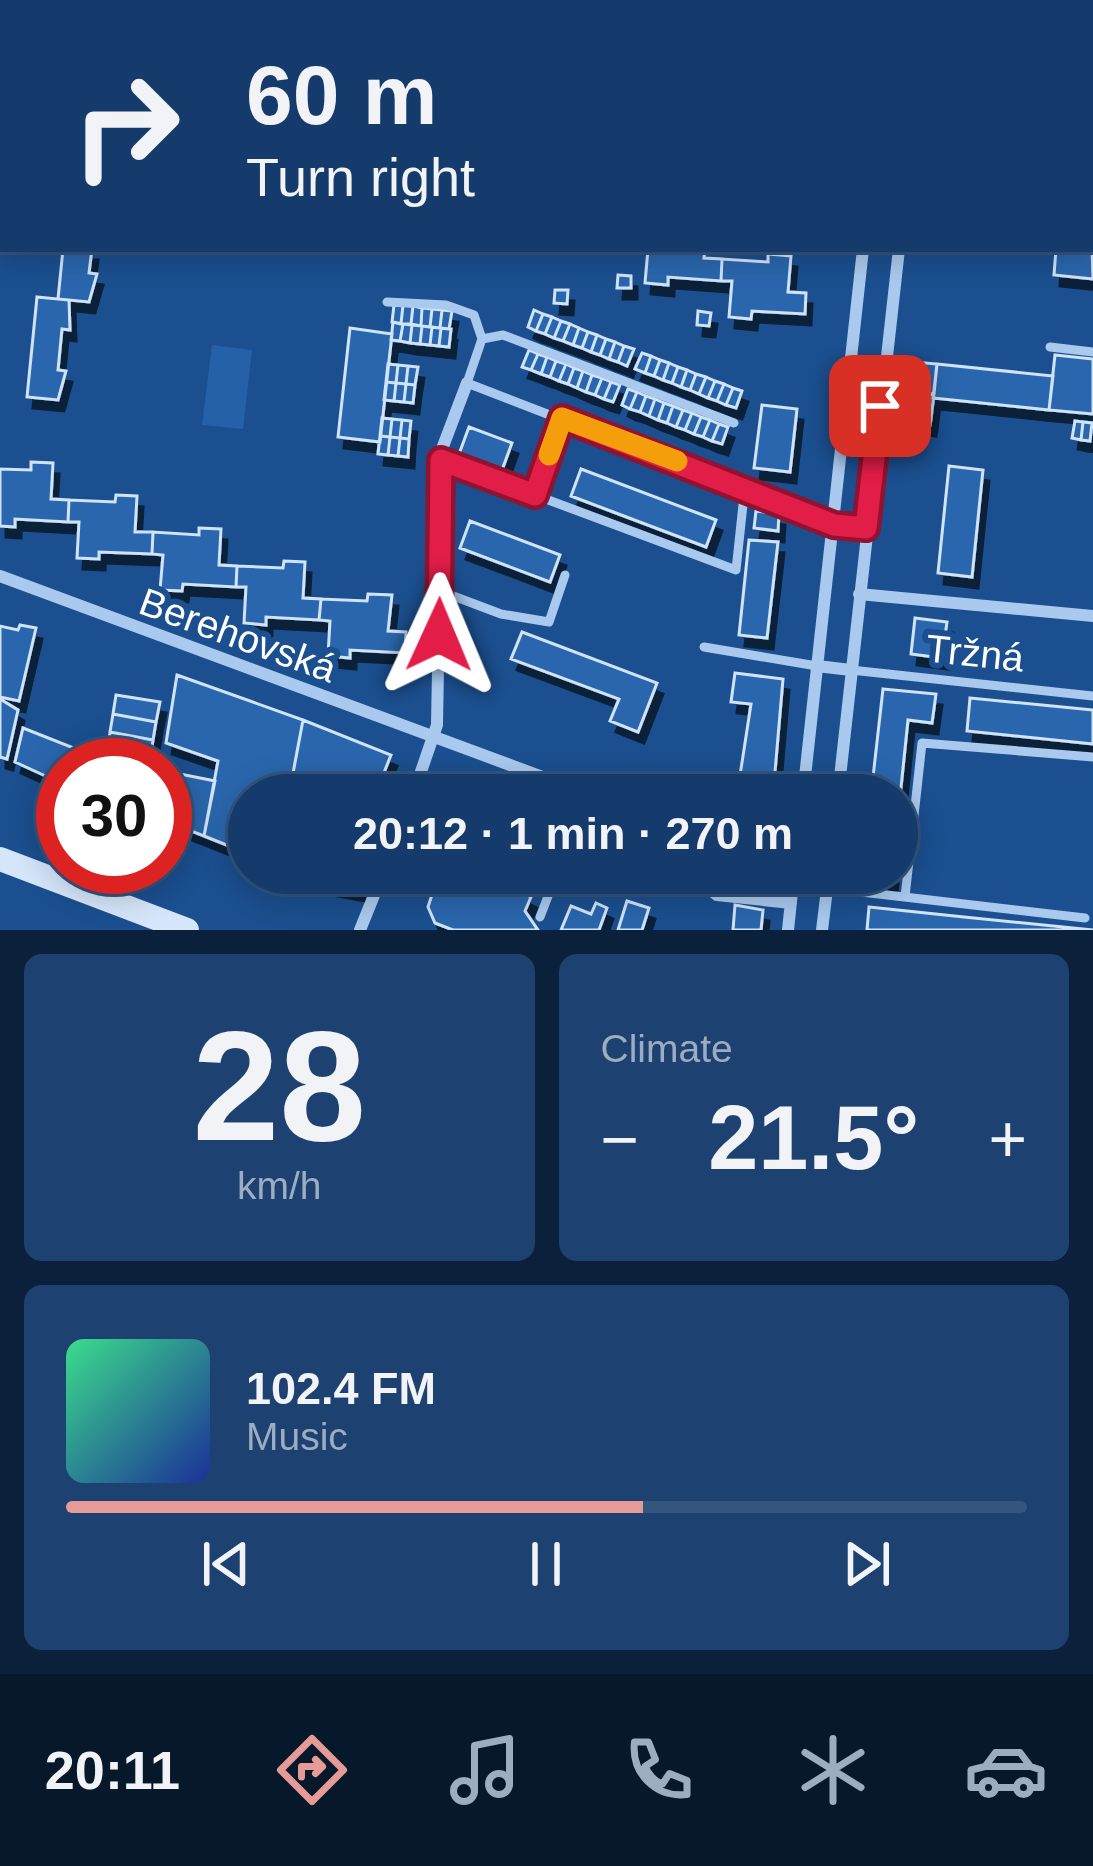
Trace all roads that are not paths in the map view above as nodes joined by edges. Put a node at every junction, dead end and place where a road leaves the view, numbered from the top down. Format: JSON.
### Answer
{"nodes":[{"id":1,"x":863,"y":252,"type":"edge"},
{"id":2,"x":899,"y":252,"type":"edge"},
{"id":3,"x":387,"y":302,"type":"dead end"},
{"id":4,"x":482,"y":339,"type":"junction"},
{"id":5,"x":1050,"y":347,"type":"dead end"},
{"id":6,"x":1093,"y":352,"type":"edge"},
{"id":7,"x":467,"y":383,"type":"junction"},
{"id":8,"x":562,"y":418,"type":"junction"},
{"id":9,"x":734,"y":423,"type":"dead end"},
{"id":10,"x":441,"y":460,"type":"junction"},
{"id":11,"x":745,"y":486,"type":"junction"},
{"id":12,"x":535,"y":495,"type":"junction"},
{"id":13,"x":834,"y":525,"type":"junction"},
{"id":14,"x":866,"y":528,"type":"junction"},
{"id":15,"x":0,"y":575,"type":"edge"},
{"id":16,"x":565,"y":575,"type":"dead end"},
{"id":17,"x":440,"y":591,"type":"junction"},
{"id":18,"x":860,"y":594,"type":"junction"},
{"id":19,"x":1093,"y":616,"type":"edge"},
{"id":20,"x":704,"y":647,"type":"dead end"},
{"id":21,"x":817,"y":666,"type":"junction"},
{"id":22,"x":851,"y":670,"type":"junction"},
{"id":23,"x":1093,"y":696,"type":"edge"},
{"id":24,"x":435,"y":739,"type":"junction"},
{"id":25,"x":1093,"y":757,"type":"edge"},
{"id":26,"x":421,"y":774,"type":"edge"},
{"id":27,"x":533,"y":774,"type":"edge"},
{"id":28,"x":805,"y":774,"type":"edge"},
{"id":29,"x":840,"y":774,"type":"edge"},
{"id":30,"x":0,"y":859,"type":"edge"},
{"id":31,"x":375,"y":894,"type":"edge"},
{"id":32,"x":548,"y":894,"type":"edge"},
{"id":33,"x":716,"y":894,"type":"edge"},
{"id":34,"x":792,"y":894,"type":"edge"},
{"id":35,"x":826,"y":894,"type":"edge"},
{"id":36,"x":895,"y":894,"type":"edge"},
{"id":37,"x":905,"y":896,"type":"junction"},
{"id":38,"x":791,"y":903,"type":"junction"},
{"id":39,"x":539,"y":917,"type":"dead end"},
{"id":40,"x":1085,"y":918,"type":"dead end"},
{"id":41,"x":187,"y":930,"type":"edge"},
{"id":42,"x":360,"y":930,"type":"edge"},
{"id":43,"x":788,"y":930,"type":"edge"},
{"id":44,"x":822,"y":930,"type":"edge"}],
"edges":[{"from":1,"to":13,"type":"street"},
{"from":2,"to":14,"type":"street"},
{"from":3,"to":4,"type":"lane"},
{"from":4,"to":7,"type":"lane"},
{"from":4,"to":9,"type":"lane"},
{"from":5,"to":6,"type":"lane"},
{"from":7,"to":8,"type":"lane"},
{"from":7,"to":10,"type":"street"},
{"from":8,"to":11,"type":"lane"},
{"from":8,"to":12,"type":"lane"},
{"from":10,"to":12,"type":"lane"},
{"from":10,"to":17,"type":"street"},
{"from":11,"to":12,"type":"lane"},
{"from":11,"to":13,"type":"lane"},
{"from":13,"to":14,"type":"street"},
{"from":13,"to":21,"type":"street"},
{"from":14,"to":18,"type":"street"},
{"from":15,"to":24,"type":"street","name":"Berehovská"},
{"from":16,"to":17,"type":"lane"},
{"from":17,"to":24,"type":"street"},
{"from":18,"to":19,"type":"street"},
{"from":18,"to":22,"type":"street"},
{"from":20,"to":21,"type":"lane"},
{"from":21,"to":22,"type":"street"},
{"from":21,"to":28,"type":"street"},
{"from":22,"to":23,"type":"lane","name":"Tržná"},
{"from":22,"to":29,"type":"street"},
{"from":24,"to":26,"type":"street"},
{"from":24,"to":27,"type":"street","name":"Berehovská"},
{"from":25,"to":37,"type":"lane"},
{"from":30,"to":41,"type":"street"},
{"from":31,"to":42,"type":"street"},
{"from":32,"to":39,"type":"lane"},
{"from":33,"to":38,"type":"street"},
{"from":34,"to":38,"type":"street"},
{"from":35,"to":44,"type":"street"},
{"from":36,"to":37,"type":"lane"},
{"from":37,"to":40,"type":"lane"},
{"from":38,"to":43,"type":"street"}]}
